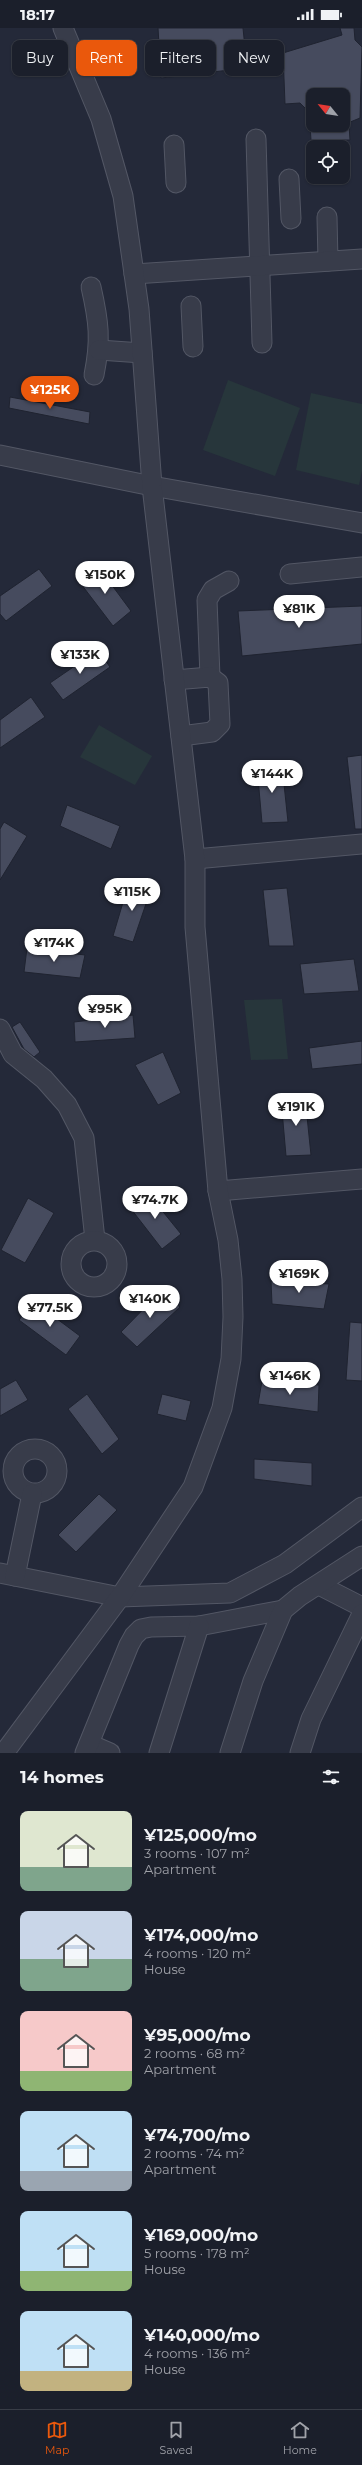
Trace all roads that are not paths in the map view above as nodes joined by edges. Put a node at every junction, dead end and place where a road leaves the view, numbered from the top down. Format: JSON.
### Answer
{"nodes":[{"id":1,"x":63,"y":28,"type":"edge"},
{"id":2,"x":256,"y":139,"type":"dead end"},
{"id":3,"x":174,"y":145,"type":"dead end"},
{"id":4,"x":289,"y":179,"type":"dead end"},
{"id":5,"x":176,"y":183,"type":"dead end"},
{"id":6,"x":327,"y":217,"type":"dead end"},
{"id":7,"x":291,"y":219,"type":"dead end"},
{"id":8,"x":362,"y":259,"type":"edge"},
{"id":9,"x":328,"y":261,"type":"junction"},
{"id":10,"x":259,"y":266,"type":"junction"},
{"id":11,"x":134,"y":274,"type":"junction"},
{"id":12,"x":91,"y":287,"type":"dead end"},
{"id":13,"x":191,"y":306,"type":"dead end"},
{"id":14,"x":262,"y":343,"type":"dead end"},
{"id":15,"x":193,"y":347,"type":"dead end"},
{"id":16,"x":99,"y":350,"type":"junction"},
{"id":17,"x":142,"y":353,"type":"junction"},
{"id":18,"x":94,"y":375,"type":"dead end"},
{"id":19,"x":0,"y":455,"type":"edge"},
{"id":20,"x":152,"y":486,"type":"junction"},
{"id":21,"x":362,"y":523,"type":"edge"},
{"id":22,"x":362,"y":567,"type":"edge"},
{"id":23,"x":290,"y":574,"type":"dead end"},
{"id":24,"x":229,"y":581,"type":"dead end"},
{"id":25,"x":210,"y":677,"type":"junction"},
{"id":26,"x":174,"y":680,"type":"junction"},
{"id":27,"x":181,"y":736,"type":"junction"},
{"id":28,"x":362,"y":844,"type":"edge"},
{"id":29,"x":195,"y":859,"type":"junction"},
{"id":30,"x":0,"y":1029,"type":"edge"},
{"id":31,"x":362,"y":1179,"type":"edge"},
{"id":32,"x":218,"y":1191,"type":"junction"},
{"id":33,"x":95,"y":1240,"type":"dead end"},
{"id":34,"x":32,"y":1494,"type":"dead end"},
{"id":35,"x":362,"y":1507,"type":"edge"},
{"id":36,"x":362,"y":1556,"type":"edge"},
{"id":37,"x":7,"y":1575,"type":"edge"},
{"id":38,"x":319,"y":1585,"type":"junction"},
{"id":39,"x":120,"y":1597,"type":"junction"},
{"id":40,"x":362,"y":1608,"type":"edge"},
{"id":41,"x":283,"y":1610,"type":"junction"},
{"id":42,"x":362,"y":1614,"type":"edge"},
{"id":43,"x":199,"y":1626,"type":"junction"},
{"id":44,"x":87,"y":1749,"type":"edge"},
{"id":45,"x":4,"y":1753,"type":"edge"},
{"id":46,"x":110,"y":1753,"type":"edge"},
{"id":47,"x":159,"y":1753,"type":"edge"},
{"id":48,"x":230,"y":1753,"type":"edge"},
{"id":49,"x":300,"y":1753,"type":"edge"}],
"edges":[{"from":1,"to":11,"type":"street"},
{"from":2,"to":10,"type":"street"},
{"from":3,"to":5,"type":"street"},
{"from":4,"to":7,"type":"street"},
{"from":6,"to":9,"type":"street"},
{"from":8,"to":9,"type":"street"},
{"from":9,"to":10,"type":"street"},
{"from":10,"to":11,"type":"street"},
{"from":10,"to":14,"type":"street"},
{"from":11,"to":17,"type":"street"},
{"from":12,"to":16,"type":"street"},
{"from":13,"to":15,"type":"street"},
{"from":16,"to":17,"type":"street"},
{"from":16,"to":18,"type":"street"},
{"from":17,"to":20,"type":"street"},
{"from":19,"to":20,"type":"street"},
{"from":20,"to":21,"type":"street"},
{"from":20,"to":26,"type":"street"},
{"from":22,"to":23,"type":"street"},
{"from":24,"to":25,"type":"street"},
{"from":25,"to":26,"type":"street"},
{"from":25,"to":27,"type":"street"},
{"from":26,"to":27,"type":"street"},
{"from":27,"to":29,"type":"street"},
{"from":28,"to":29,"type":"street"},
{"from":29,"to":32,"type":"street"},
{"from":30,"to":33,"type":"street"},
{"from":31,"to":32,"type":"street"},
{"from":32,"to":39,"type":"street"},
{"from":34,"to":37,"type":"street"},
{"from":35,"to":39,"type":"street"},
{"from":36,"to":38,"type":"street"},
{"from":37,"to":39,"type":"street"},
{"from":38,"to":40,"type":"street"},
{"from":38,"to":41,"type":"street"},
{"from":39,"to":45,"type":"street"},
{"from":41,"to":43,"type":"street"},
{"from":41,"to":48,"type":"street"},
{"from":42,"to":49,"type":"street"},
{"from":43,"to":44,"type":"street"},
{"from":43,"to":47,"type":"street"},
{"from":44,"to":46,"type":"street"}]}
